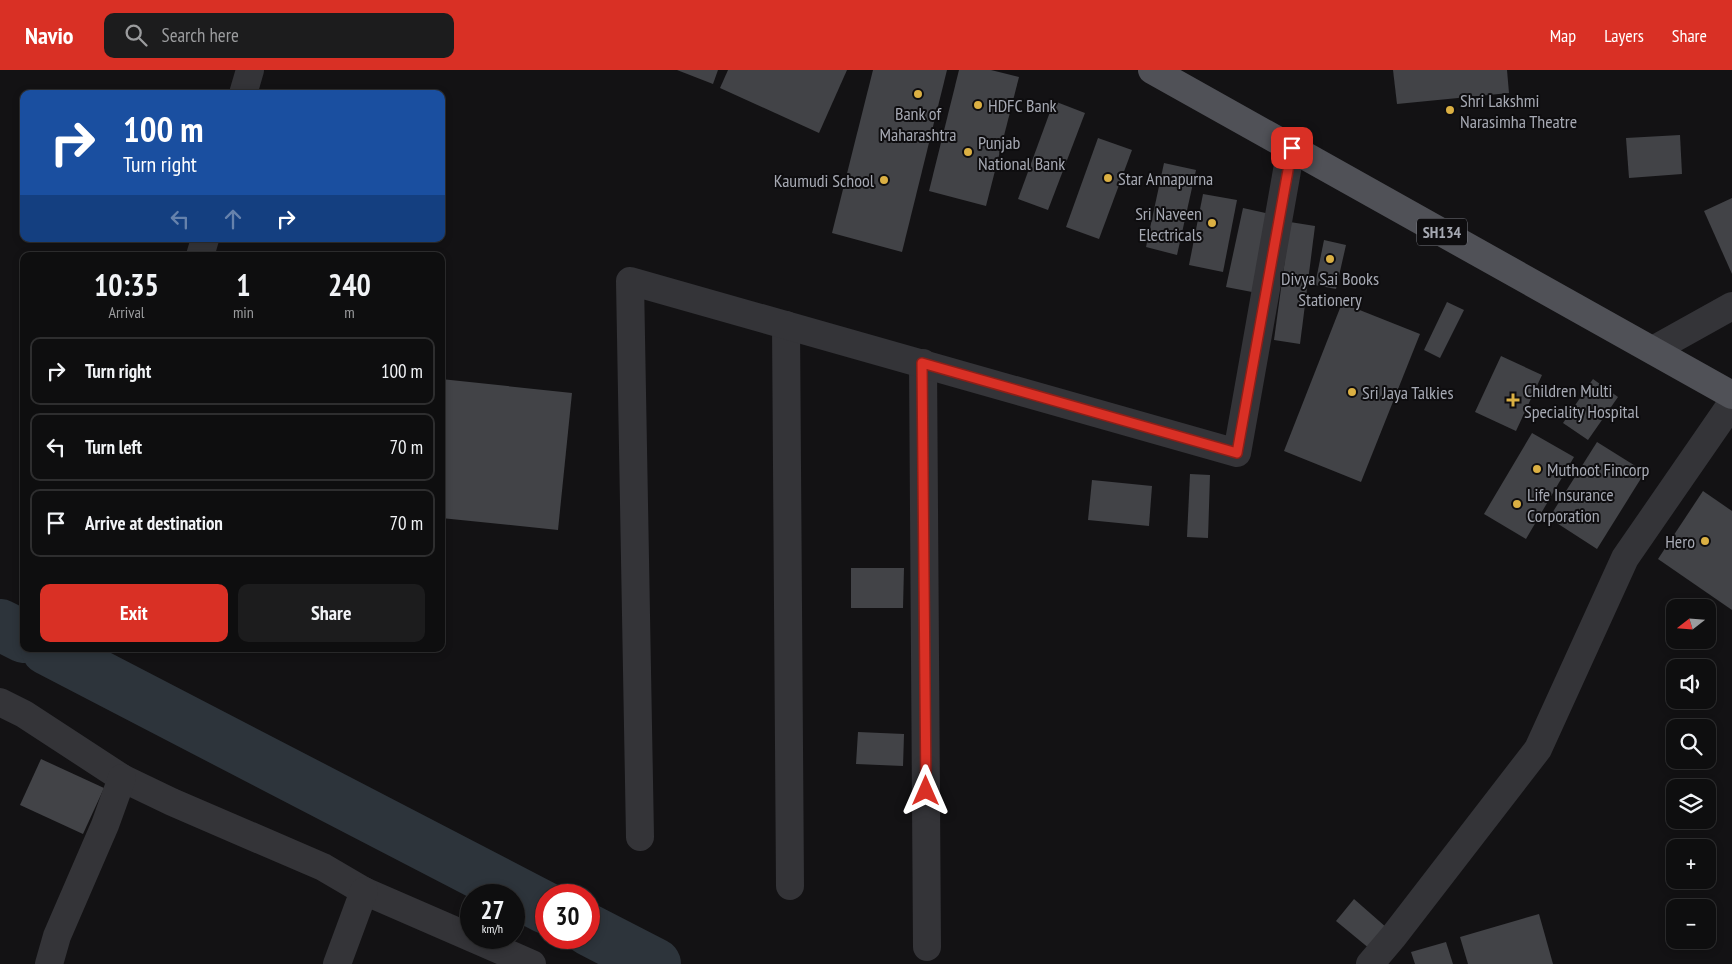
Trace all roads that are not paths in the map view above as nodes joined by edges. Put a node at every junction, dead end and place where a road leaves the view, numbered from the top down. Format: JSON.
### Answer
{"nodes":[{"id":1,"x":250,"y":70,"type":"edge"},
{"id":2,"x":1152,"y":70,"type":"edge"},
{"id":3,"x":244,"y":90,"type":"edge"},
{"id":4,"x":1292,"y":148,"type":"junction"},
{"id":5,"x":1732,"y":306,"type":"edge"},
{"id":6,"x":786,"y":325,"type":"junction"},
{"id":7,"x":1653,"y":350,"type":"junction"},
{"id":8,"x":922,"y":363,"type":"junction"},
{"id":9,"x":1732,"y":395,"type":"edge"},
{"id":10,"x":1732,"y":403,"type":"edge"},
{"id":11,"x":0,"y":702,"type":"edge"},
{"id":12,"x":122,"y":778,"type":"junction"},
{"id":13,"x":640,"y":837,"type":"dead end"},
{"id":14,"x":790,"y":886,"type":"dead end"},
{"id":15,"x":364,"y":891,"type":"junction"},
{"id":16,"x":927,"y":947,"type":"dead end"},
{"id":17,"x":50,"y":964,"type":"edge"},
{"id":18,"x":337,"y":964,"type":"edge"},
{"id":19,"x":532,"y":964,"type":"edge"},
{"id":20,"x":1370,"y":964,"type":"edge"}],
"edges":[{"from":1,"to":3,"type":"street"},
{"from":2,"to":4,"type":"main road","number":"SH134"},
{"from":4,"to":7,"type":"main road","number":"SH134"},
{"from":4,"to":8,"type":"street"},
{"from":5,"to":7,"type":"street"},
{"from":6,"to":8,"type":"street"},
{"from":6,"to":13,"type":"street"},
{"from":6,"to":14,"type":"street"},
{"from":7,"to":9,"type":"main road","number":"SH134"},
{"from":8,"to":16,"type":"street"},
{"from":10,"to":20,"type":"street"},
{"from":11,"to":12,"type":"street"},
{"from":12,"to":15,"type":"street"},
{"from":12,"to":17,"type":"street"},
{"from":15,"to":18,"type":"street"},
{"from":15,"to":19,"type":"street"}]}
